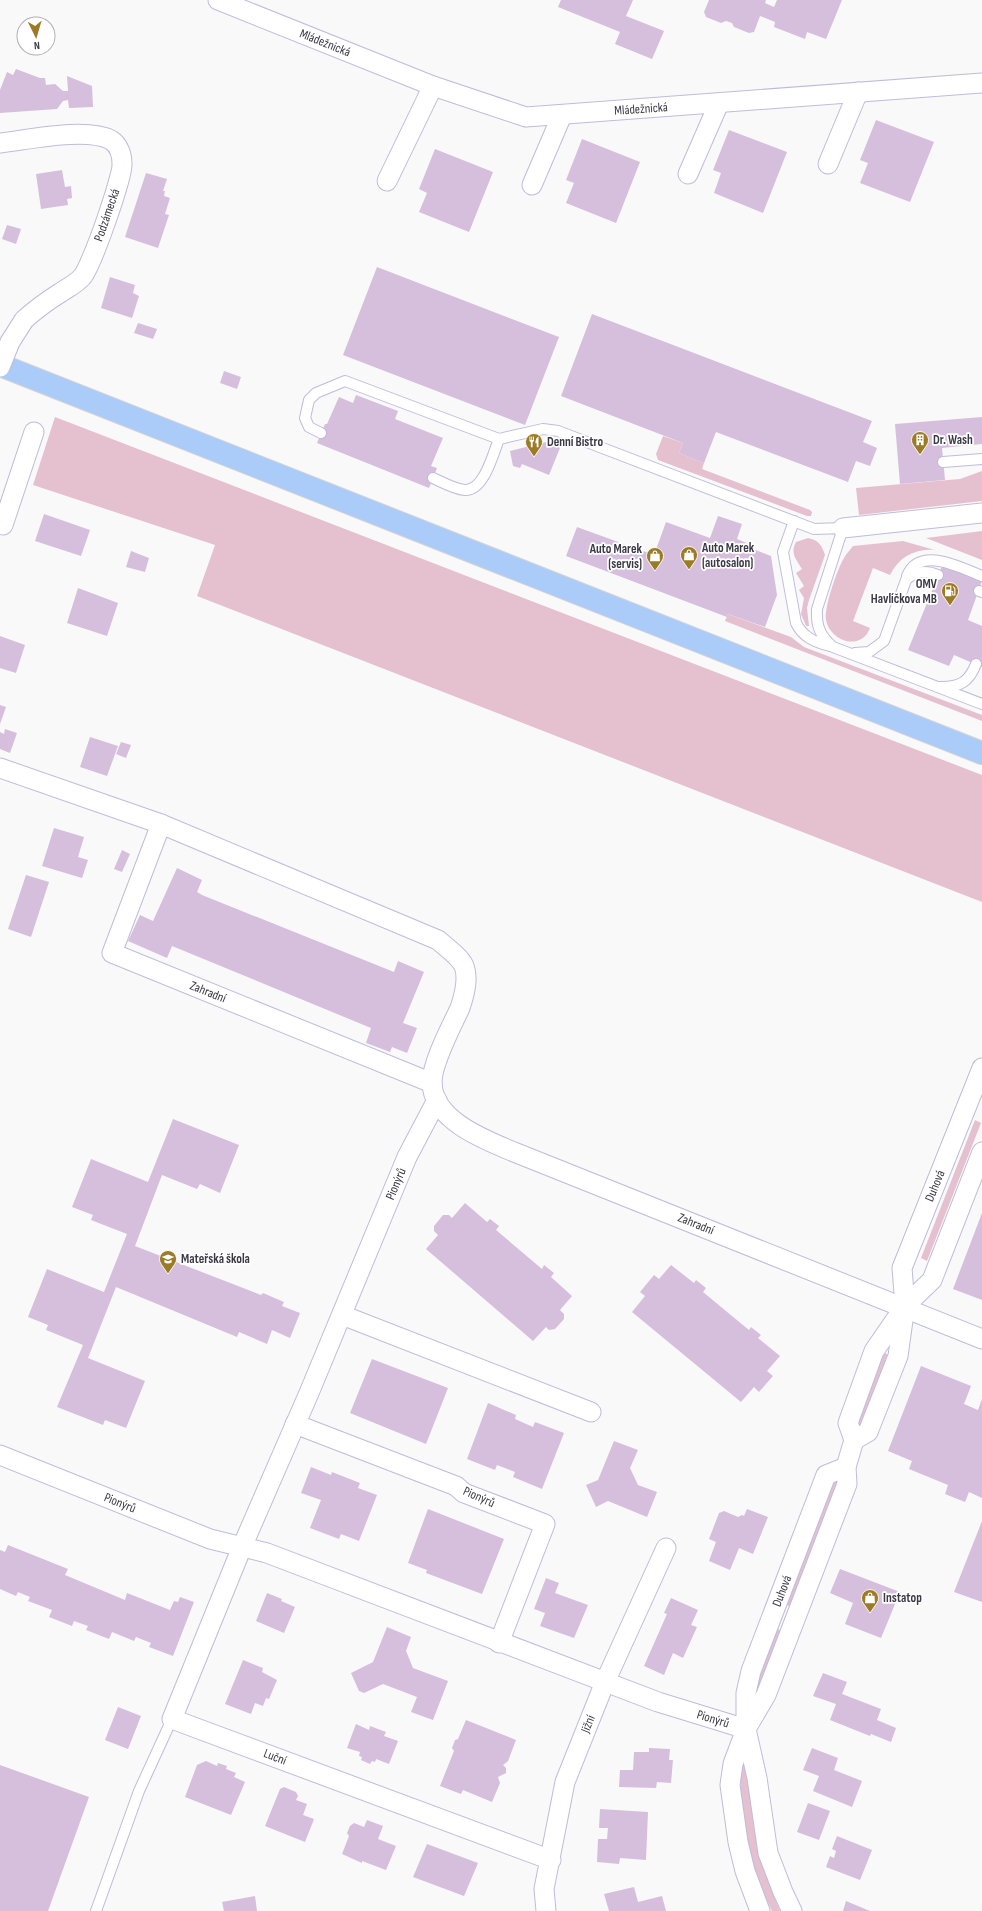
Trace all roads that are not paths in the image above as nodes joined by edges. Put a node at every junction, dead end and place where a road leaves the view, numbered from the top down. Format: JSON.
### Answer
{"nodes":[{"id":1,"x":218,"y":0,"type":"edge"},
{"id":2,"x":982,"y":83,"type":"edge"},
{"id":3,"x":433,"y":86,"type":"junction"},
{"id":4,"x":858,"y":92,"type":"junction"},
{"id":5,"x":719,"y":103,"type":"junction"},
{"id":6,"x":562,"y":115,"type":"junction"},
{"id":7,"x":0,"y":143,"type":"edge"},
{"id":8,"x":828,"y":164,"type":"dead end"},
{"id":9,"x":688,"y":174,"type":"dead end"},
{"id":10,"x":387,"y":181,"type":"dead end"},
{"id":11,"x":532,"y":185,"type":"dead end"},
{"id":12,"x":0,"y":366,"type":"edge"},
{"id":13,"x":34,"y":432,"type":"dead end"},
{"id":14,"x":321,"y":433,"type":"dead end"},
{"id":15,"x":499,"y":439,"type":"junction"},
{"id":16,"x":982,"y":459,"type":"edge"},
{"id":17,"x":943,"y":462,"type":"dead end"},
{"id":18,"x":433,"y":478,"type":"dead end"},
{"id":19,"x":982,"y":513,"type":"edge"},
{"id":20,"x":794,"y":521,"type":"junction"},
{"id":21,"x":1,"y":524,"type":"edge"},
{"id":22,"x":843,"y":528,"type":"junction"},
{"id":23,"x":938,"y":575,"type":"dead end"},
{"id":24,"x":982,"y":576,"type":"edge"},
{"id":25,"x":906,"y":580,"type":"junction"},
{"id":26,"x":833,"y":647,"type":"junction"},
{"id":27,"x":849,"y":653,"type":"junction"},
{"id":28,"x":976,"y":664,"type":"dead end"},
{"id":29,"x":935,"y":686,"type":"junction"},
{"id":30,"x":982,"y":704,"type":"edge"},
{"id":31,"x":982,"y":753,"type":"edge"},
{"id":32,"x":0,"y":768,"type":"edge"},
{"id":33,"x":161,"y":824,"type":"junction"},
{"id":34,"x":982,"y":1068,"type":"edge"},
{"id":35,"x":978,"y":1090,"type":"edge"},
{"id":36,"x":434,"y":1091,"type":"junction"},
{"id":37,"x":982,"y":1152,"type":"edge"},
{"id":38,"x":905,"y":1306,"type":"junction"},
{"id":39,"x":342,"y":1315,"type":"junction"},
{"id":40,"x":982,"y":1338,"type":"edge"},
{"id":41,"x":591,"y":1412,"type":"dead end"},
{"id":42,"x":295,"y":1424,"type":"junction"},
{"id":43,"x":0,"y":1455,"type":"edge"},
{"id":44,"x":846,"y":1467,"type":"junction"},
{"id":45,"x":242,"y":1547,"type":"junction"},
{"id":46,"x":666,"y":1548,"type":"dead end"},
{"id":47,"x":773,"y":1614,"type":"junction"},
{"id":48,"x":794,"y":1622,"type":"junction"},
{"id":49,"x":499,"y":1643,"type":"junction"},
{"id":50,"x":605,"y":1682,"type":"junction"},
{"id":51,"x":172,"y":1719,"type":"junction"},
{"id":52,"x":746,"y":1729,"type":"junction"},
{"id":53,"x":551,"y":1860,"type":"junction"},
{"id":54,"x":96,"y":1911,"type":"edge"},
{"id":55,"x":546,"y":1911,"type":"edge"},
{"id":56,"x":760,"y":1911,"type":"edge"},
{"id":57,"x":792,"y":1911,"type":"edge"}],
"edges":[{"from":1,"to":3,"type":"street","name":"Mládežnická"},
{"from":2,"to":4,"type":"street","name":"Mládežnická"},
{"from":3,"to":6,"type":"street","name":"Mládežnická"},
{"from":3,"to":10,"type":"street"},
{"from":4,"to":5,"type":"street","name":"Mládežnická"},
{"from":4,"to":8,"type":"street"},
{"from":5,"to":6,"type":"street","name":"Mládežnická"},
{"from":5,"to":9,"type":"street"},
{"from":6,"to":11,"type":"street"},
{"from":7,"to":12,"type":"street","name":"Podzámecká","bridge":true},
{"from":12,"to":31,"type":"main road"},
{"from":13,"to":21,"type":"street"},
{"from":14,"to":15,"type":"lane"},
{"from":15,"to":18,"type":"lane"},
{"from":15,"to":20,"type":"lane"},
{"from":16,"to":17,"type":"lane"},
{"from":19,"to":22,"type":"street"},
{"from":20,"to":22,"type":"lane"},
{"from":20,"to":26,"type":"lane"},
{"from":22,"to":26,"type":"lane"},
{"from":23,"to":25,"type":"lane"},
{"from":24,"to":25,"type":"lane"},
{"from":25,"to":27,"type":"lane"},
{"from":26,"to":27,"type":"lane"},
{"from":27,"to":29,"type":"lane"},
{"from":28,"to":29,"type":"lane"},
{"from":29,"to":30,"type":"lane"},
{"from":32,"to":33,"type":"street"},
{"from":33,"to":36,"type":"street"},
{"from":33,"to":36,"type":"street","name":"Zahradní"},
{"from":34,"to":35,"type":"street","name":"Duhová"},
{"from":35,"to":38,"type":"street","name":"Duhová"},
{"from":36,"to":38,"type":"street","name":"Zahradní"},
{"from":36,"to":39,"type":"street","name":"Pionýrů"},
{"from":37,"to":38,"type":"street","name":"Duhová"},
{"from":38,"to":40,"type":"street","name":"Zahradní"},
{"from":38,"to":44,"type":"street","name":"Duhová"},
{"from":39,"to":41,"type":"street"},
{"from":39,"to":42,"type":"street","name":"Pionýrů"},
{"from":42,"to":45,"type":"street","name":"Pionýrů"},
{"from":42,"to":49,"type":"street","name":"Pionýrů"},
{"from":43,"to":45,"type":"street","name":"Pionýrů"},
{"from":44,"to":47,"type":"street","name":"Duhová"},
{"from":44,"to":48,"type":"street","name":"Duhová"},
{"from":45,"to":49,"type":"street","name":"Pionýrů"},
{"from":45,"to":51,"type":"street"},
{"from":46,"to":50,"type":"street","name":"Jižní"},
{"from":47,"to":48,"type":"street"},
{"from":47,"to":52,"type":"street","name":"Duhová"},
{"from":48,"to":52,"type":"street","name":"Duhová"},
{"from":49,"to":50,"type":"street","name":"Pionýrů"},
{"from":50,"to":52,"type":"street","name":"Pionýrů"},
{"from":50,"to":53,"type":"street","name":"Jižní"},
{"from":51,"to":53,"type":"street","name":"Luční"},
{"from":51,"to":54,"type":"lane"},
{"from":52,"to":56,"type":"street","name":"Duhová"},
{"from":52,"to":57,"type":"street","name":"Duhová"},
{"from":53,"to":55,"type":"street","name":"Jižní"}]}
